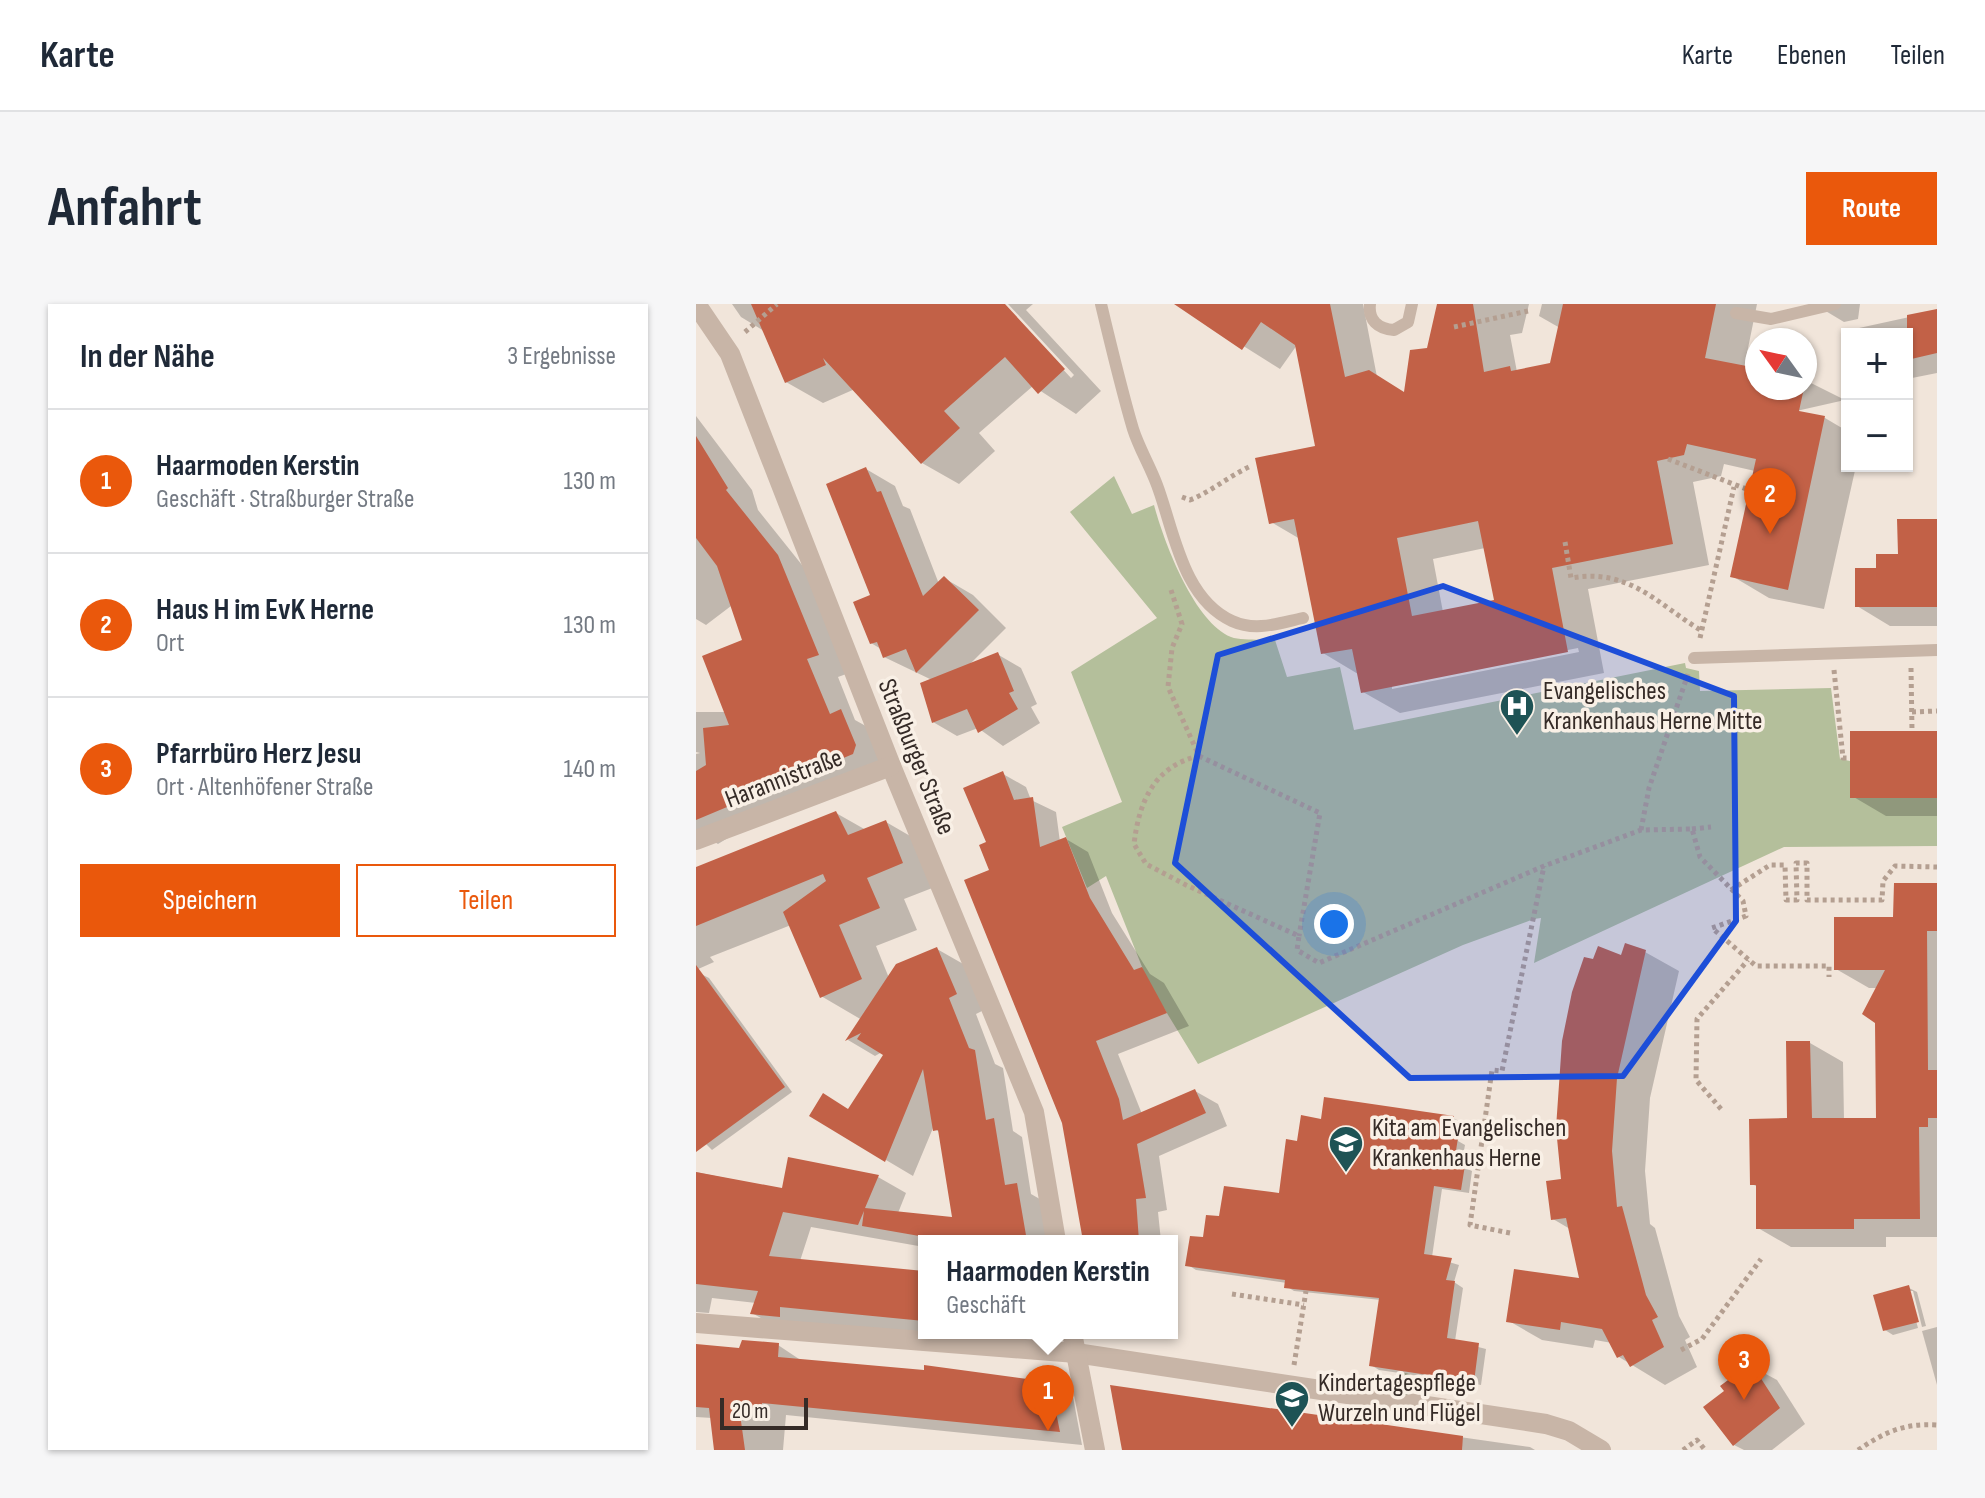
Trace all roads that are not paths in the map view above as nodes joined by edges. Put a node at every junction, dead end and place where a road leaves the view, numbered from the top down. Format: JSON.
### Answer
{"nodes":[{"id":1,"x":696,"y":304,"type":"edge"},
{"id":2,"x":1101,"y":304,"type":"edge"},
{"id":3,"x":1370,"y":304,"type":"edge"},
{"id":4,"x":1412,"y":304,"type":"edge"},
{"id":5,"x":1835,"y":304,"type":"edge"},
{"id":6,"x":1736,"y":313,"type":"dead end"},
{"id":7,"x":1303,"y":618,"type":"dead end"},
{"id":8,"x":1937,"y":650,"type":"edge"},
{"id":9,"x":1694,"y":658,"type":"road end"},
{"id":10,"x":891,"y":766,"type":"junction"},
{"id":11,"x":696,"y":840,"type":"edge"},
{"id":12,"x":1055,"y":1235,"type":"edge"},
{"id":13,"x":696,"y":1323,"type":"edge"},
{"id":14,"x":918,"y":1335,"type":"edge"},
{"id":15,"x":998,"y":1339,"type":"edge"},
{"id":16,"x":1074,"y":1343,"type":"edge"},
{"id":17,"x":1095,"y":1450,"type":"edge"},
{"id":18,"x":1601,"y":1450,"type":"edge"}],
"edges":[{"from":1,"to":10,"type":"street","name":"Straßburger Straße"},
{"from":2,"to":7,"type":"lane"},
{"from":3,"to":4,"type":"lane"},
{"from":5,"to":6,"type":"lane"},
{"from":8,"to":9,"type":"lane"},
{"from":10,"to":11,"type":"street","name":"Harannistraße"},
{"from":10,"to":12,"type":"street","name":"Straßburger Straße"},
{"from":13,"to":14,"type":"street"},
{"from":15,"to":16,"type":"street"},
{"from":16,"to":17,"type":"street"},
{"from":16,"to":18,"type":"street"}]}
